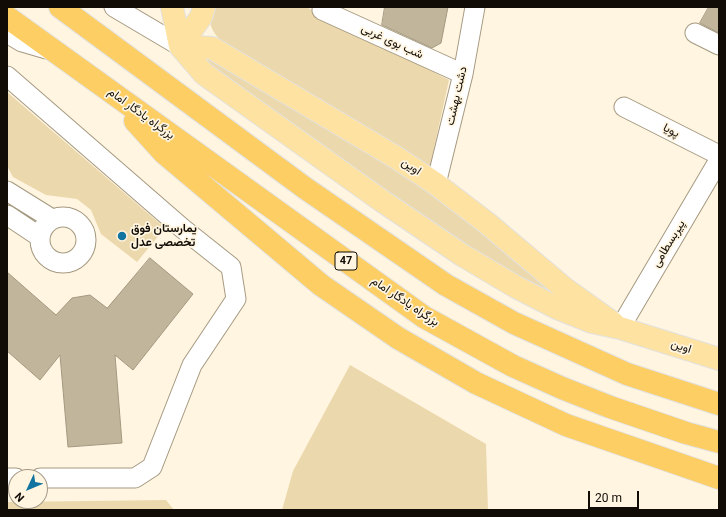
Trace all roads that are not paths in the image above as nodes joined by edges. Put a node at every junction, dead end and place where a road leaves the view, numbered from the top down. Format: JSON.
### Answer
{"nodes":[{"id":1,"x":60,"y":7,"type":"edge"},
{"id":2,"x":114,"y":7,"type":"edge"},
{"id":3,"x":172,"y":7,"type":"edge"},
{"id":4,"x":204,"y":7,"type":"edge"},
{"id":5,"x":475,"y":7,"type":"edge"},
{"id":6,"x":322,"y":10,"type":"dead end"},
{"id":7,"x":7,"y":17,"type":"edge"},
{"id":8,"x":695,"y":33,"type":"dead end"},
{"id":9,"x":7,"y":34,"type":"edge"},
{"id":10,"x":719,"y":45,"type":"edge"},
{"id":11,"x":180,"y":46,"type":"junction"},
{"id":12,"x":56,"y":52,"type":"junction"},
{"id":13,"x":463,"y":74,"type":"junction"},
{"id":14,"x":7,"y":76,"type":"edge"},
{"id":15,"x":105,"y":88,"type":"junction"},
{"id":16,"x":624,"y":107,"type":"dead end"},
{"id":17,"x":719,"y":155,"type":"edge"},
{"id":18,"x":719,"y":160,"type":"edge"},
{"id":19,"x":436,"y":184,"type":"junction"},
{"id":20,"x":7,"y":191,"type":"edge"},
{"id":21,"x":7,"y":215,"type":"edge"},
{"id":22,"x":52,"y":219,"type":"junction"},
{"id":23,"x":40,"y":237,"type":"junction"},
{"id":24,"x":620,"y":328,"type":"junction"},
{"id":25,"x":719,"y":359,"type":"edge"},
{"id":26,"x":719,"y":404,"type":"edge"},
{"id":27,"x":719,"y":442,"type":"edge"},
{"id":28,"x":48,"y":478,"type":"edge"},
{"id":29,"x":719,"y":478,"type":"edge"}],
"edges":[{"from":1,"to":26,"type":"highway"},
{"from":2,"to":11,"type":"street","name":"اوین"},
{"from":3,"to":11,"type":"main road"},
{"from":4,"to":11,"type":"main road"},
{"from":5,"to":13,"type":"street","name":"دشت بهشت"},
{"from":6,"to":13,"type":"street","name":"شب بوی غربی"},
{"from":7,"to":12,"type":"highway","name":"بزرگراه یادگار امام","number":"47"},
{"from":8,"to":10,"type":"street"},
{"from":9,"to":12,"type":"street"},
{"from":11,"to":19,"type":"main road","name":"اوین"},
{"from":11,"to":24,"type":"main road","name":"اوین"},
{"from":12,"to":15,"type":"highway","name":"بزرگراه یادگار امام","number":"47"},
{"from":13,"to":19,"type":"street","name":"دشت بهشت"},
{"from":14,"to":28,"type":"street"},
{"from":15,"to":27,"type":"highway","name":"بزرگراه یادگار امام","number":"47"},
{"from":15,"to":29,"type":"highway"},
{"from":16,"to":17,"type":"street","name":"پویا"},
{"from":18,"to":24,"type":"street","name":"پیربسطامی"},
{"from":19,"to":24,"type":"main road","name":"اوین"},
{"from":20,"to":22,"type":"street"},
{"from":21,"to":23,"type":"street"},
{"from":22,"to":23,"type":"street"},
{"from":22,"to":23,"type":"street"},
{"from":24,"to":25,"type":"main road","name":"اوین"}]}
